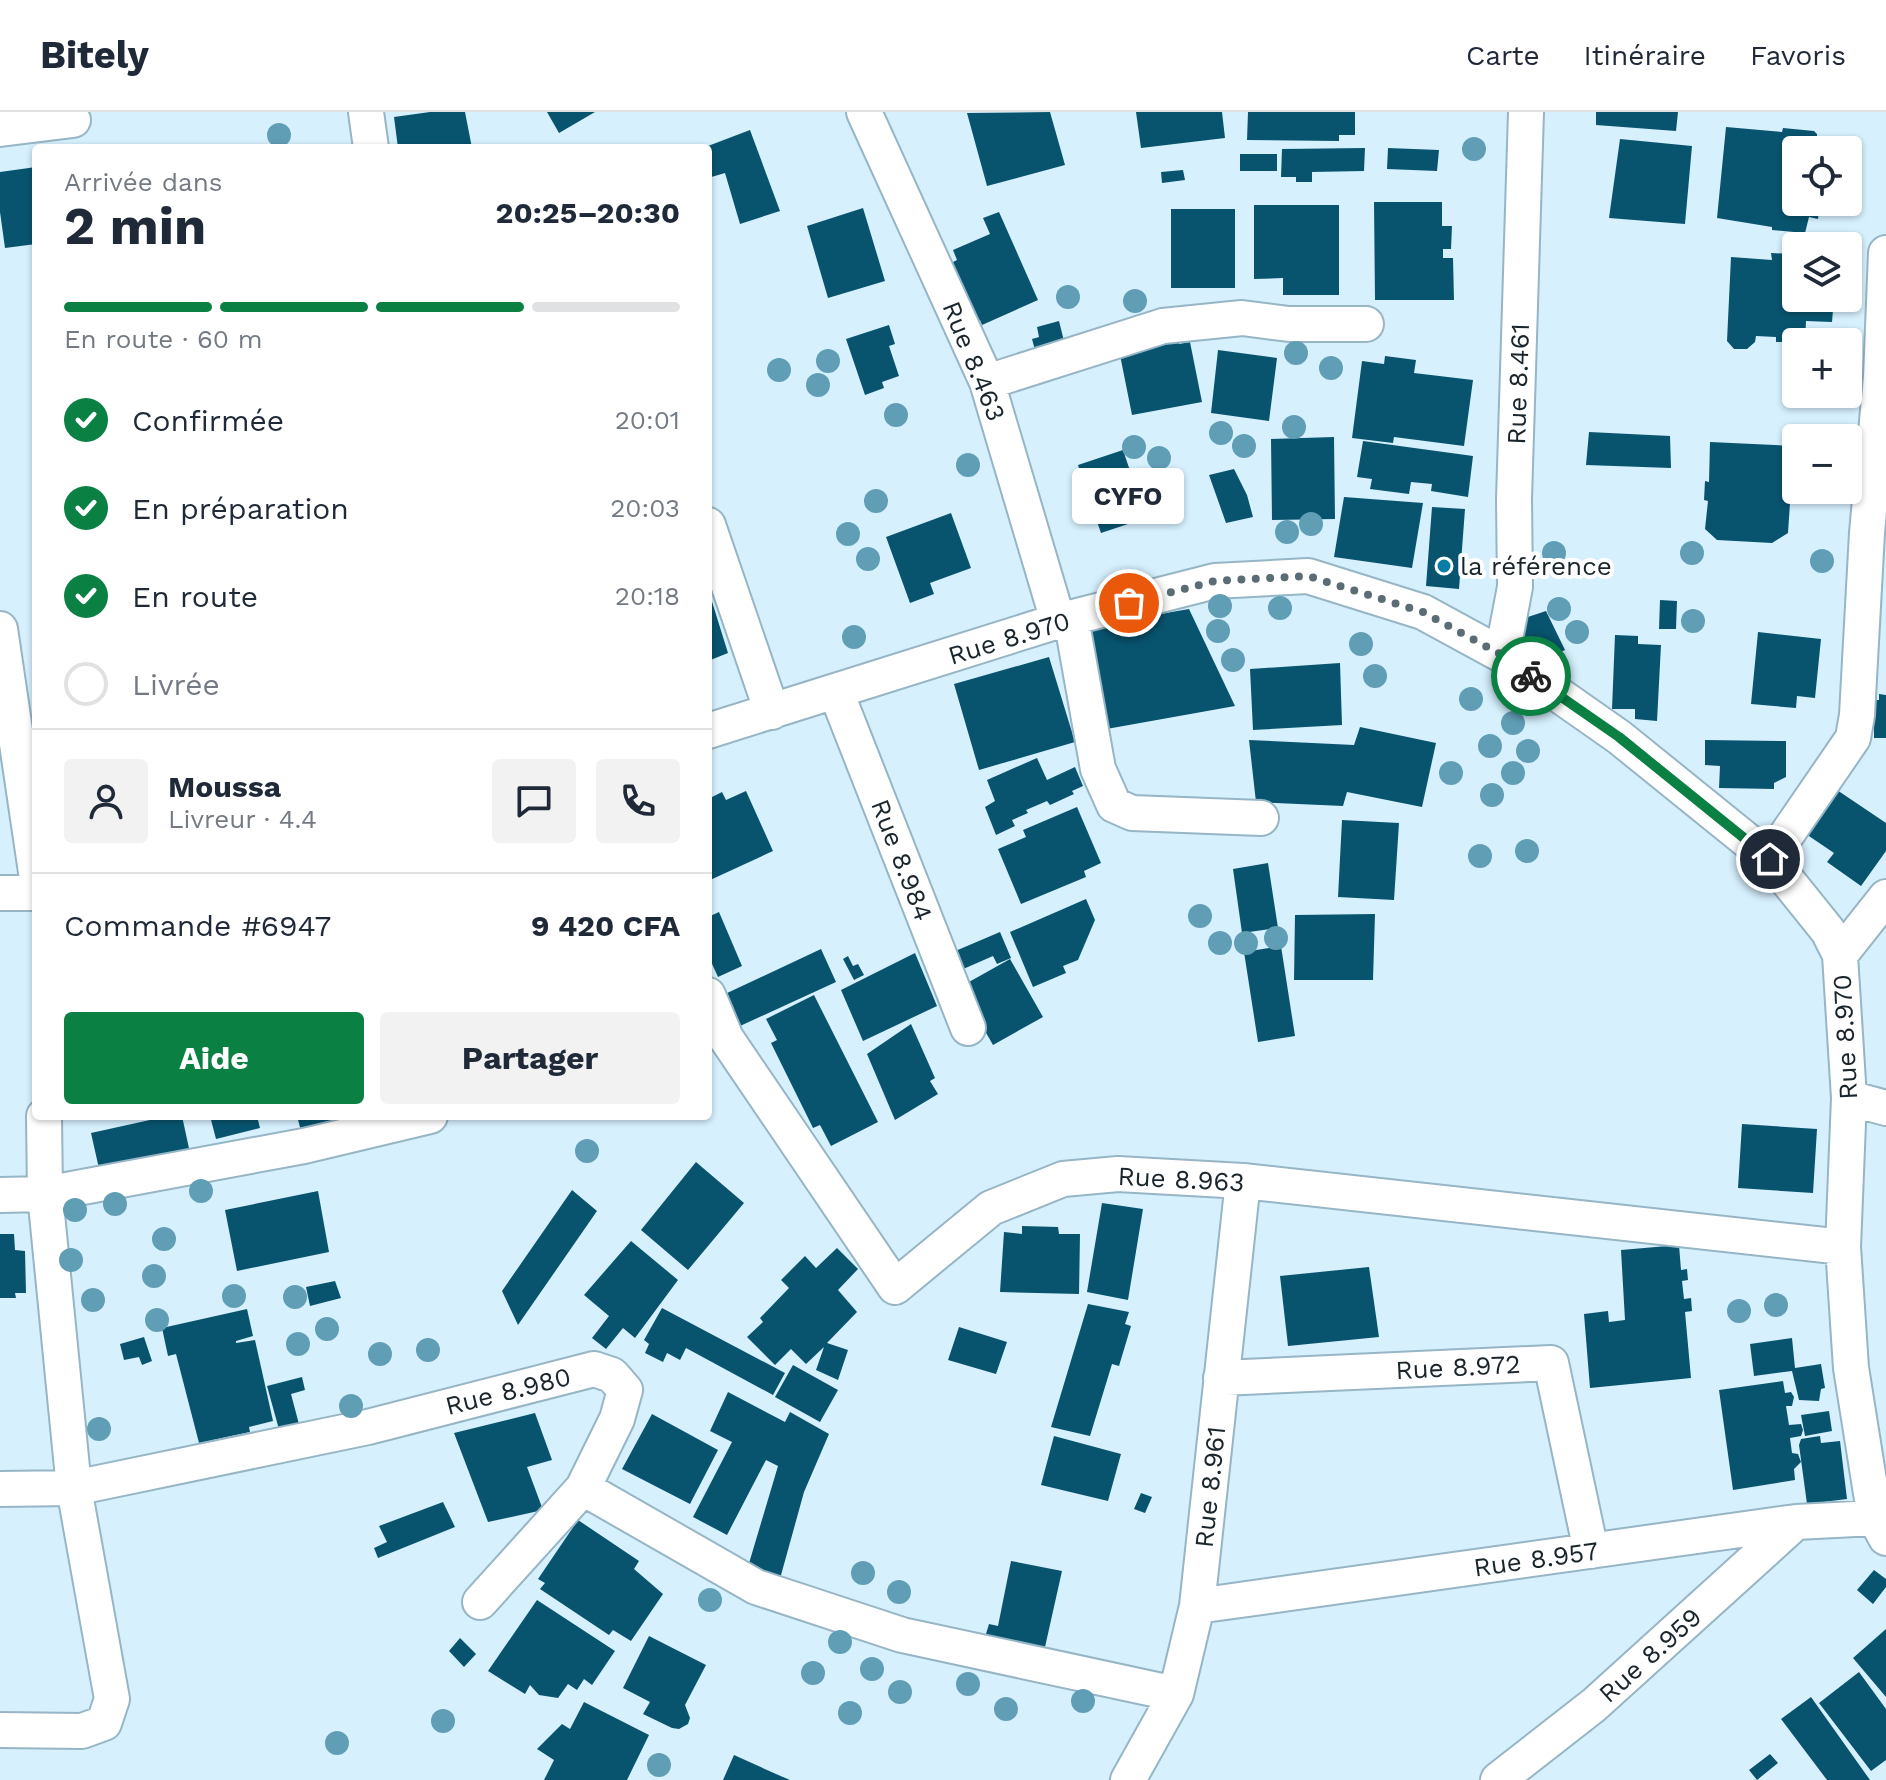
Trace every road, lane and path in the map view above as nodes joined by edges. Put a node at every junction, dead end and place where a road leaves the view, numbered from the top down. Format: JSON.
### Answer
{"nodes":[{"id":1,"x":366,"y":112,"type":"edge"},
{"id":2,"x":864,"y":112,"type":"edge"},
{"id":3,"x":1526,"y":112,"type":"edge"},
{"id":4,"x":73,"y":120,"type":"dead end"},
{"id":5,"x":0,"y":129,"type":"edge"},
{"id":6,"x":370,"y":144,"type":"edge"},
{"id":7,"x":1886,"y":253,"type":"edge"},
{"id":8,"x":1366,"y":324,"type":"dead end"},
{"id":9,"x":987,"y":382,"type":"junction"},
{"id":10,"x":712,"y":537,"type":"edge"},
{"id":11,"x":1065,"y":619,"type":"junction"},
{"id":12,"x":0,"y":629,"type":"edge"},
{"id":13,"x":1502,"y":655,"type":"junction"},
{"id":14,"x":836,"y":692,"type":"junction"},
{"id":15,"x":772,"y":712,"type":"junction"},
{"id":16,"x":712,"y":730,"type":"edge"},
{"id":17,"x":1261,"y":818,"type":"dead end"},
{"id":18,"x":32,"y":845,"type":"edge"},
{"id":19,"x":1770,"y":859,"type":"junction"},
{"id":20,"x":0,"y":893,"type":"edge"},
{"id":21,"x":32,"y":893,"type":"edge"},
{"id":22,"x":1886,"y":897,"type":"edge"},
{"id":23,"x":1840,"y":955,"type":"junction"},
{"id":24,"x":712,"y":1015,"type":"edge"},
{"id":25,"x":968,"y":1028,"type":"dead end"},
{"id":26,"x":717,"y":1040,"type":"edge"},
{"id":27,"x":1849,"y":1098,"type":"junction"},
{"id":28,"x":1886,"y":1108,"type":"edge"},
{"id":29,"x":44,"y":1120,"type":"edge"},
{"id":30,"x":413,"y":1120,"type":"edge"},
{"id":31,"x":1243,"y":1181,"type":"junction"},
{"id":32,"x":45,"y":1194,"type":"junction"},
{"id":33,"x":0,"y":1195,"type":"edge"},
{"id":34,"x":1843,"y":1247,"type":"junction"},
{"id":35,"x":1221,"y":1378,"type":"junction"},
{"id":36,"x":74,"y":1488,"type":"junction"},
{"id":37,"x":583,"y":1488,"type":"junction"},
{"id":38,"x":0,"y":1489,"type":"edge"},
{"id":39,"x":1796,"y":1522,"type":"junction"},
{"id":40,"x":1880,"y":1528,"type":"edge"},
{"id":41,"x":1591,"y":1551,"type":"junction"},
{"id":42,"x":480,"y":1602,"type":"dead end"},
{"id":43,"x":1197,"y":1606,"type":"junction"},
{"id":44,"x":1176,"y":1694,"type":"junction"},
{"id":45,"x":0,"y":1730,"type":"edge"},
{"id":46,"x":1128,"y":1780,"type":"edge"},
{"id":47,"x":1498,"y":1780,"type":"edge"}],
"edges":[{"from":1,"to":6,"type":"street"},
{"from":2,"to":9,"type":"street","name":"Rue 8.463"},
{"from":3,"to":13,"type":"street","name":"Rue 8.461"},
{"from":4,"to":5,"type":"street"},
{"from":7,"to":19,"type":"street"},
{"from":8,"to":9,"type":"street"},
{"from":9,"to":11,"type":"street","name":"Rue 8.463"},
{"from":10,"to":15,"type":"street"},
{"from":11,"to":13,"type":"street","name":"Rue 8.970"},
{"from":11,"to":14,"type":"street","name":"Rue 8.970"},
{"from":11,"to":17,"type":"street","name":"Rue 8.463"},
{"from":12,"to":18,"type":"street"},
{"from":13,"to":19,"type":"street","name":"Rue 8.970"},
{"from":14,"to":15,"type":"street","name":"Rue 8.970"},
{"from":14,"to":25,"type":"street","name":"Rue 8.984"},
{"from":15,"to":16,"type":"street","name":"Rue 8.970"},
{"from":19,"to":23,"type":"street","name":"Rue 8.970"},
{"from":20,"to":21,"type":"street"},
{"from":22,"to":23,"type":"street"},
{"from":23,"to":27,"type":"street","name":"Rue 8.970"},
{"from":24,"to":26,"type":"street","name":"Rue 8.963"},
{"from":26,"to":31,"type":"street","name":"Rue 8.963"},
{"from":27,"to":28,"type":"street"},
{"from":27,"to":34,"type":"street","name":"Rue 8.970"},
{"from":29,"to":32,"type":"street"},
{"from":30,"to":32,"type":"street"},
{"from":31,"to":34,"type":"street","name":"Rue 8.963"},
{"from":31,"to":35,"type":"street","name":"Rue 8.961"},
{"from":32,"to":33,"type":"street"},
{"from":32,"to":36,"type":"street"},
{"from":34,"to":40,"type":"street","name":"Rue 8.970"},
{"from":35,"to":41,"type":"street","name":"Rue 8.972"},
{"from":35,"to":43,"type":"street","name":"Rue 8.961"},
{"from":36,"to":37,"type":"street","name":"Rue 8.980"},
{"from":36,"to":38,"type":"street"},
{"from":36,"to":45,"type":"street"},
{"from":37,"to":42,"type":"street"},
{"from":37,"to":44,"type":"street"},
{"from":39,"to":40,"type":"street","name":"Rue 8.957"},
{"from":39,"to":41,"type":"street","name":"Rue 8.957"},
{"from":39,"to":47,"type":"street","name":"Rue 8.959"},
{"from":41,"to":43,"type":"street","name":"Rue 8.957"},
{"from":43,"to":44,"type":"street","name":"Rue 8.961"},
{"from":44,"to":46,"type":"street","name":"Rue 8.961"}]}
